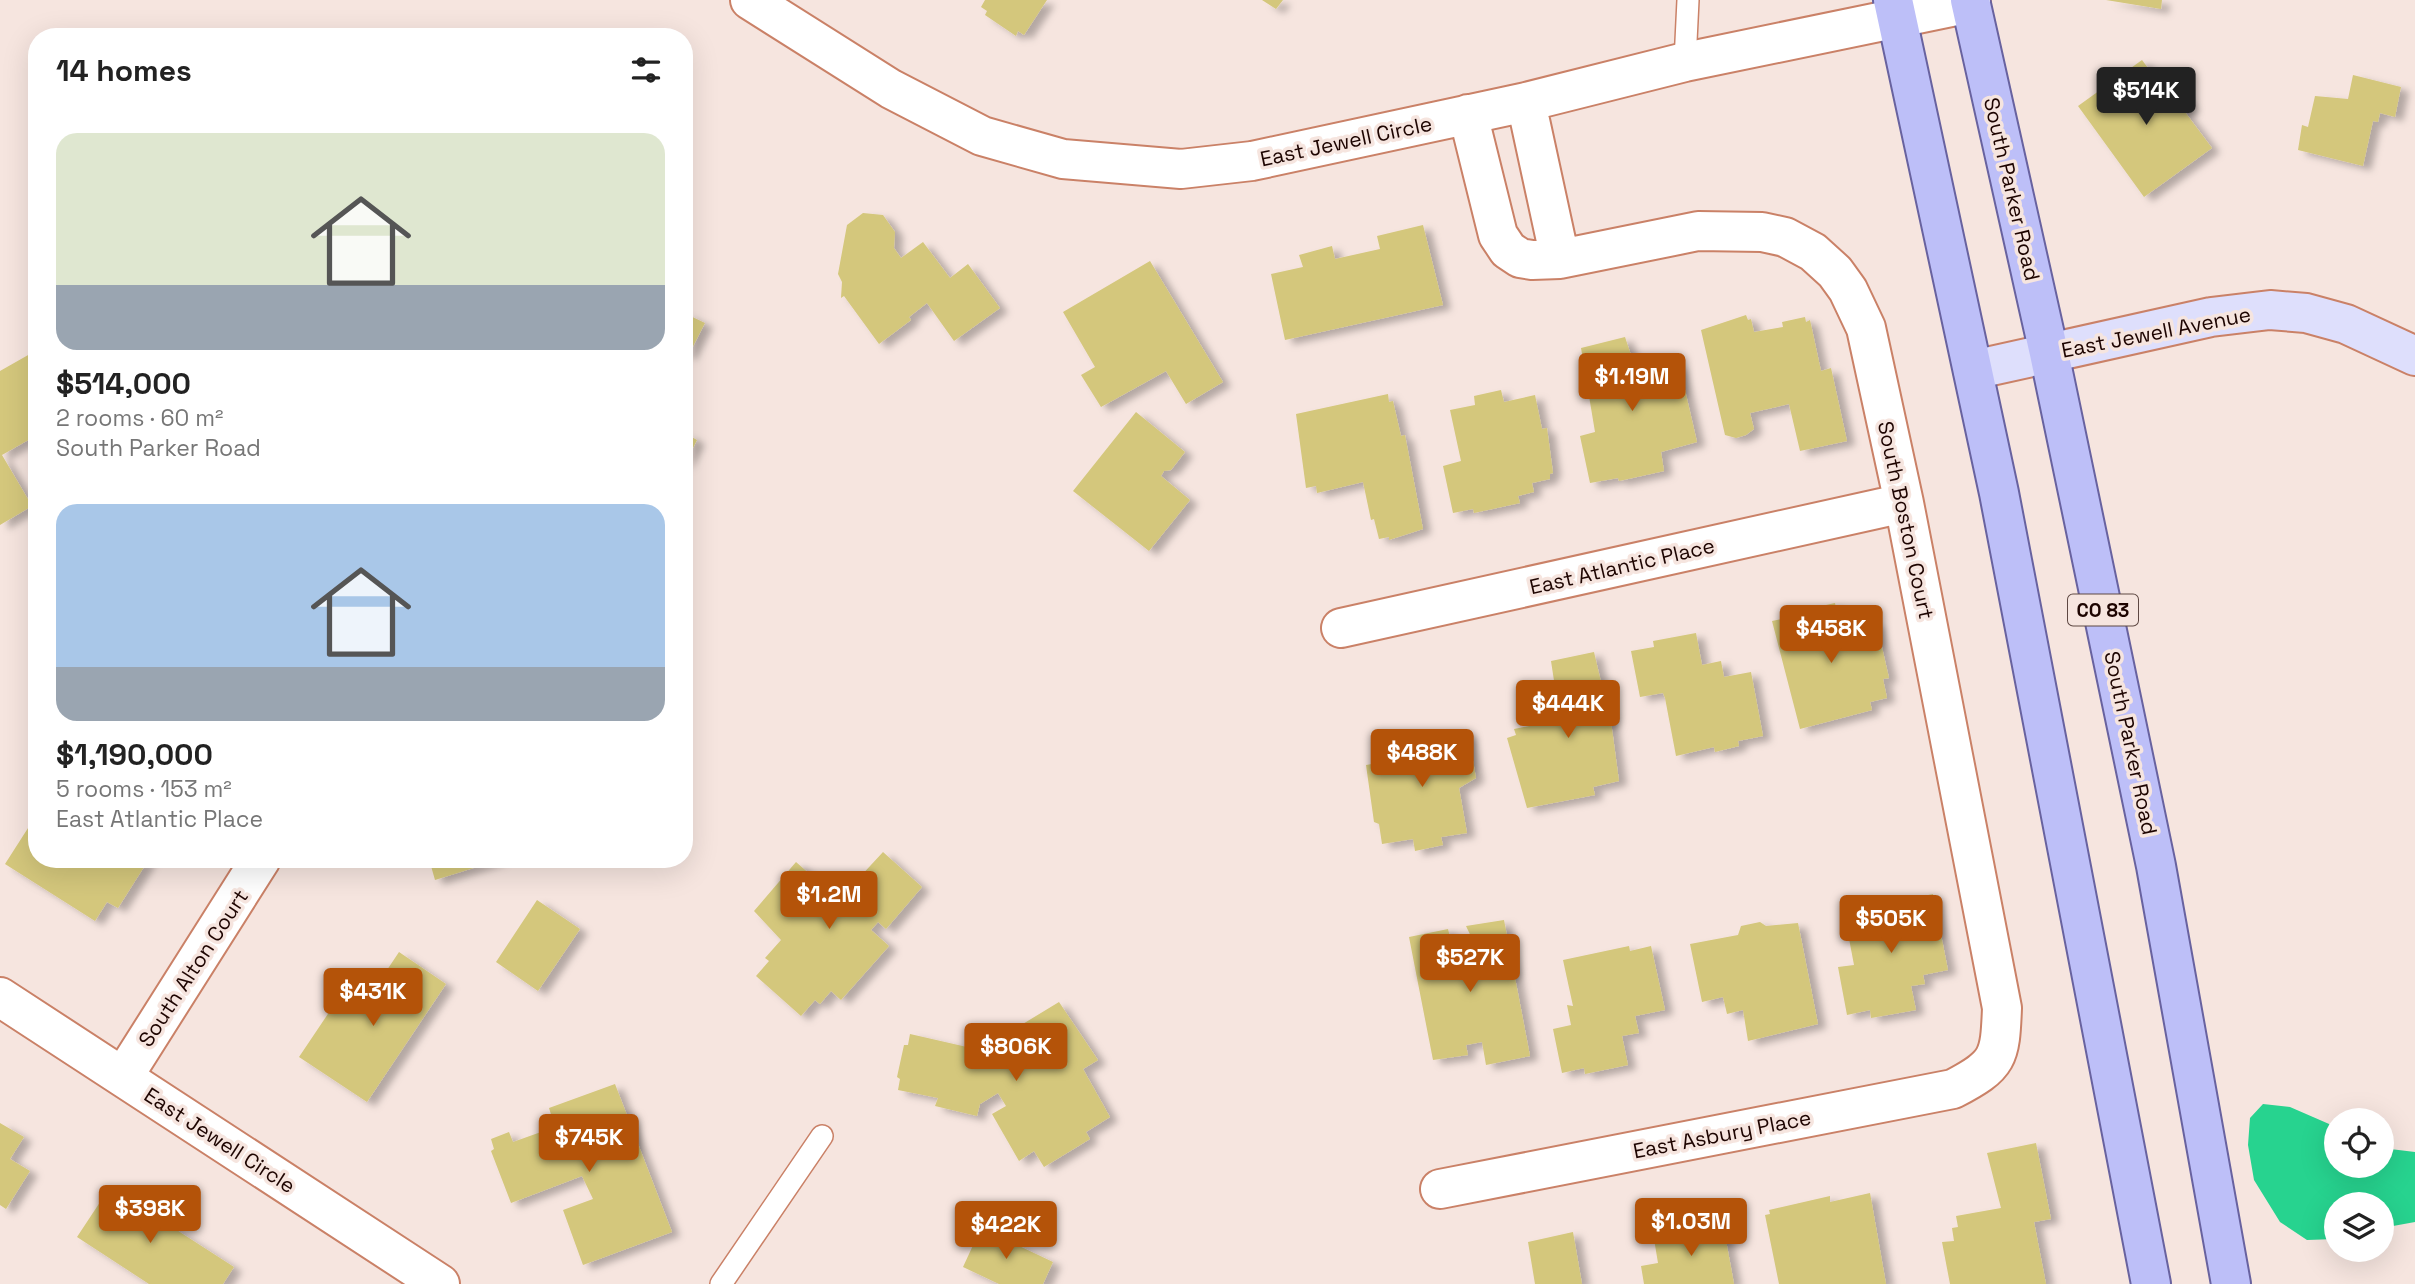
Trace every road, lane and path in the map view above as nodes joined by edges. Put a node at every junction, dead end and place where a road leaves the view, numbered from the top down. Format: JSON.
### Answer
{"nodes":[{"id":1,"x":750,"y":0,"type":"edge"},
{"id":2,"x":1688,"y":0,"type":"edge"},
{"id":3,"x":1971,"y":2,"type":"edge"},
{"id":4,"x":1895,"y":10,"type":"edge"},
{"id":5,"x":1685,"y":61,"type":"junction"},
{"id":6,"x":1526,"y":102,"type":"junction"},
{"id":7,"x":1468,"y":114,"type":"junction"},
{"id":8,"x":1560,"y":259,"type":"junction"},
{"id":9,"x":2049,"y":353,"type":"junction"},
{"id":10,"x":2415,"y":356,"type":"edge"},
{"id":11,"x":1973,"y":370,"type":"junction"},
{"id":12,"x":1904,"y":503,"type":"junction"},
{"id":13,"x":1341,"y":628,"type":"dead end"},
{"id":14,"x":255,"y":868,"type":"edge"},
{"id":15,"x":0,"y":997,"type":"edge"},
{"id":16,"x":1995,"y":1061,"type":"joint"},
{"id":17,"x":123,"y":1077,"type":"junction"},
{"id":18,"x":822,"y":1136,"type":"dead end"},
{"id":19,"x":1440,"y":1189,"type":"dead end"},
{"id":20,"x":2231,"y":1282,"type":"edge"},
{"id":21,"x":440,"y":1284,"type":"edge"},
{"id":22,"x":721,"y":1284,"type":"edge"},
{"id":23,"x":2151,"y":1284,"type":"edge"}],
"edges":[{"from":1,"to":7,"type":"street","name":"East Jewell Circle"},
{"from":2,"to":5,"type":"lane"},
{"from":3,"to":4,"type":"street","name":"East Jewell Circle"},
{"from":3,"to":9,"type":"main road","name":"South Parker Road","number":"CO 83"},
{"from":4,"to":5,"type":"street","name":"East Jewell Circle"},
{"from":4,"to":11,"type":"main road"},
{"from":5,"to":6,"type":"street","name":"East Jewell Circle"},
{"from":6,"to":7,"type":"street","name":"East Jewell Circle"},
{"from":6,"to":8,"type":"street"},
{"from":7,"to":8,"type":"street","name":"South Boston Court"},
{"from":8,"to":12,"type":"street","name":"South Boston Court"},
{"from":9,"to":10,"type":"street","name":"East Jewell Avenue"},
{"from":9,"to":11,"type":"street","name":"East Jewell Avenue"},
{"from":9,"to":20,"type":"main road","name":"South Parker Road","number":"CO 83"},
{"from":11,"to":23,"type":"main road"},
{"from":12,"to":13,"type":"street","name":"East Atlantic Place"},
{"from":12,"to":16,"type":"street","name":"South Boston Court"},
{"from":14,"to":17,"type":"street","name":"South Alton Court"},
{"from":15,"to":17,"type":"street","name":"East Jewell Circle"},
{"from":16,"to":19,"type":"street","name":"East Asbury Place"},
{"from":17,"to":21,"type":"street","name":"East Jewell Circle"},
{"from":18,"to":22,"type":"lane"}]}
